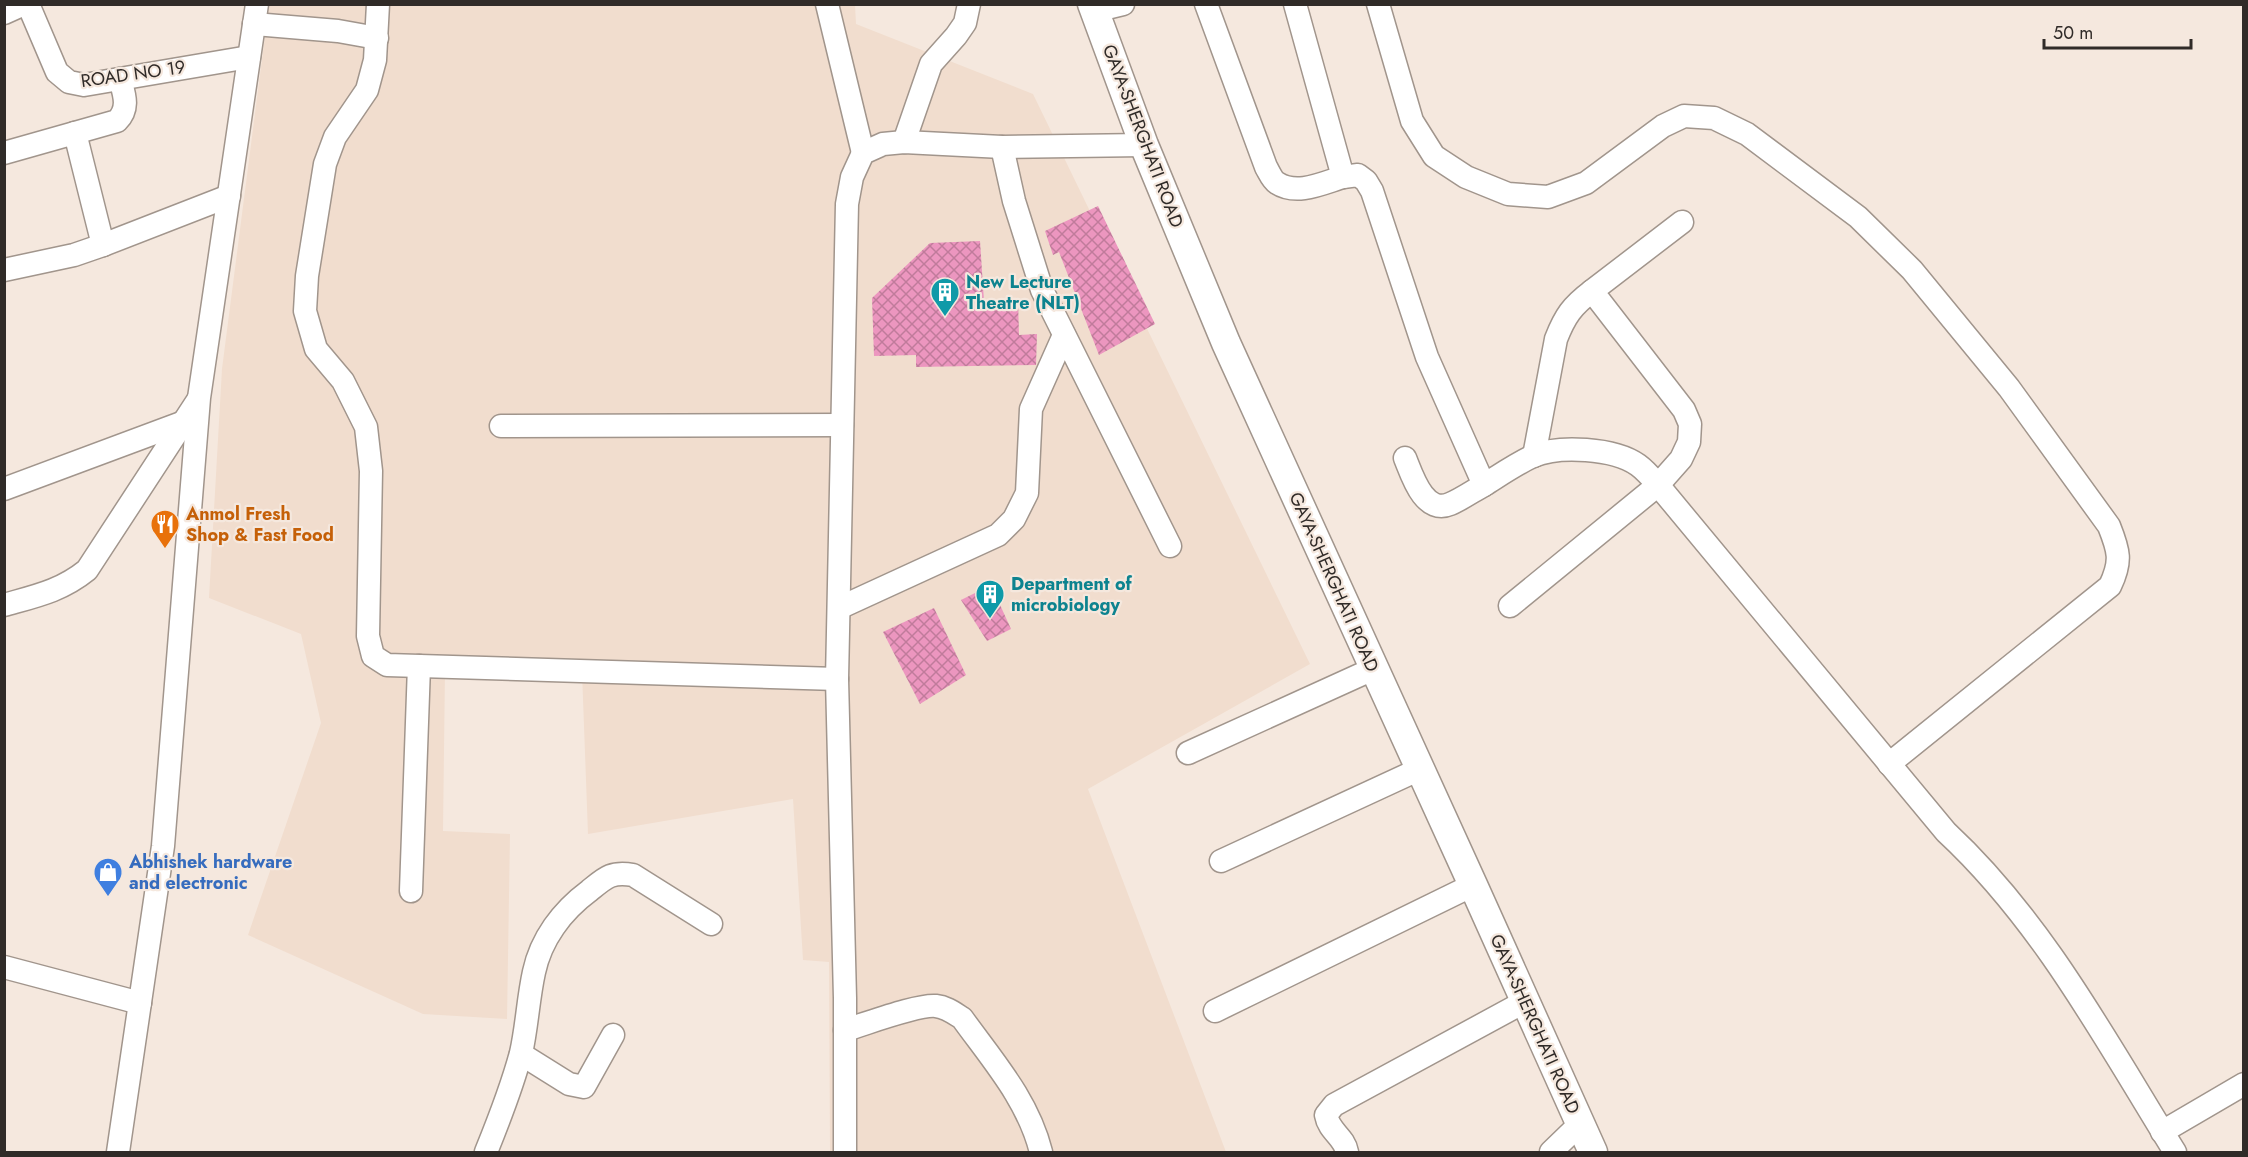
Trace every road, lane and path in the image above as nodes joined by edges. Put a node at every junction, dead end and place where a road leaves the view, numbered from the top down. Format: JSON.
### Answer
{"nodes":[{"id":1,"x":26,"y":4,"type":"edge"},
{"id":2,"x":378,"y":4,"type":"edge"},
{"id":3,"x":827,"y":4,"type":"edge"},
{"id":4,"x":969,"y":4,"type":"edge"},
{"id":5,"x":1123,"y":4,"type":"edge"},
{"id":6,"x":1206,"y":4,"type":"edge"},
{"id":7,"x":1295,"y":4,"type":"edge"},
{"id":8,"x":1378,"y":4,"type":"edge"},
{"id":9,"x":1093,"y":8,"type":"edge"},
{"id":10,"x":4,"y":13,"type":"edge"},
{"id":11,"x":256,"y":14,"type":"edge"},
{"id":12,"x":377,"y":38,"type":"junction"},
{"id":13,"x":249,"y":57,"type":"junction"},
{"id":14,"x":120,"y":79,"type":"junction"},
{"id":15,"x":75,"y":133,"type":"junction"},
{"id":16,"x":904,"y":142,"type":"junction"},
{"id":17,"x":1144,"y":145,"type":"junction"},
{"id":18,"x":1002,"y":147,"type":"junction"},
{"id":19,"x":4,"y":153,"type":"edge"},
{"id":20,"x":863,"y":153,"type":"junction"},
{"id":21,"x":1343,"y":177,"type":"junction"},
{"id":22,"x":229,"y":196,"type":"junction"},
{"id":23,"x":1682,"y":222,"type":"dead end"},
{"id":24,"x":103,"y":245,"type":"junction"},
{"id":25,"x":4,"y":270,"type":"edge"},
{"id":26,"x":1592,"y":291,"type":"junction"},
{"id":27,"x":1064,"y":335,"type":"junction"},
{"id":28,"x":199,"y":399,"type":"junction"},
{"id":29,"x":184,"y":422,"type":"junction"},
{"id":30,"x":842,"y":425,"type":"junction"},
{"id":31,"x":501,"y":426,"type":"dead end"},
{"id":32,"x":1534,"y":456,"type":"junction"},
{"id":33,"x":1405,"y":458,"type":"dead end"},
{"id":34,"x":1484,"y":485,"type":"junction"},
{"id":35,"x":1658,"y":485,"type":"junction"},
{"id":36,"x":4,"y":489,"type":"edge"},
{"id":37,"x":1170,"y":546,"type":"dead end"},
{"id":38,"x":4,"y":605,"type":"edge"},
{"id":39,"x":1510,"y":606,"type":"dead end"},
{"id":40,"x":838,"y":608,"type":"junction"},
{"id":41,"x":419,"y":666,"type":"junction"},
{"id":42,"x":1373,"y":669,"type":"junction"},
{"id":43,"x":837,"y":679,"type":"junction"},
{"id":44,"x":1188,"y":753,"type":"dead end"},
{"id":45,"x":1889,"y":764,"type":"junction"},
{"id":46,"x":1420,"y":769,"type":"junction"},
{"id":47,"x":1221,"y":861,"type":"dead end"},
{"id":48,"x":1473,"y":885,"type":"junction"},
{"id":49,"x":411,"y":891,"type":"dead end"},
{"id":50,"x":711,"y":924,"type":"dead end"},
{"id":51,"x":4,"y":967,"type":"edge"},
{"id":52,"x":1524,"y":1002,"type":"junction"},
{"id":53,"x":140,"y":1003,"type":"junction"},
{"id":54,"x":1215,"y":1011,"type":"dead end"},
{"id":55,"x":845,"y":1030,"type":"junction"},
{"id":56,"x":613,"y":1035,"type":"dead end"},
{"id":57,"x":521,"y":1054,"type":"junction"},
{"id":58,"x":2244,"y":1084,"type":"edge"},
{"id":59,"x":1580,"y":1124,"type":"junction"},
{"id":60,"x":2162,"y":1132,"type":"junction"},
{"id":61,"x":119,"y":1152,"type":"edge"},
{"id":62,"x":486,"y":1152,"type":"edge"},
{"id":63,"x":845,"y":1152,"type":"edge"},
{"id":64,"x":1041,"y":1152,"type":"edge"},
{"id":65,"x":1347,"y":1152,"type":"edge"},
{"id":66,"x":1551,"y":1152,"type":"edge"},
{"id":67,"x":1593,"y":1152,"type":"edge"},
{"id":68,"x":2175,"y":1152,"type":"edge"}],
"edges":[{"from":1,"to":10,"type":"street"},
{"from":1,"to":14,"type":"street","name":"ROAD NO 19"},
{"from":2,"to":12,"type":"street"},
{"from":3,"to":20,"type":"street"},
{"from":4,"to":16,"type":"street"},
{"from":5,"to":9,"type":"street"},
{"from":6,"to":21,"type":"street"},
{"from":7,"to":21,"type":"street"},
{"from":8,"to":45,"type":"street"},
{"from":9,"to":17,"type":"main road","name":"GAYA-SHERGHATI ROAD"},
{"from":11,"to":12,"type":"street"},
{"from":11,"to":13,"type":"street"},
{"from":12,"to":41,"type":"street"},
{"from":13,"to":14,"type":"street","name":"ROAD NO 19"},
{"from":13,"to":22,"type":"street"},
{"from":14,"to":15,"type":"street"},
{"from":15,"to":19,"type":"street"},
{"from":15,"to":24,"type":"street"},
{"from":16,"to":18,"type":"street"},
{"from":16,"to":20,"type":"street"},
{"from":17,"to":18,"type":"street"},
{"from":17,"to":42,"type":"main road","name":"GAYA-SHERGHATI ROAD"},
{"from":18,"to":27,"type":"street"},
{"from":20,"to":30,"type":"street"},
{"from":21,"to":34,"type":"street"},
{"from":22,"to":24,"type":"street"},
{"from":22,"to":28,"type":"street"},
{"from":23,"to":26,"type":"street"},
{"from":24,"to":25,"type":"street"},
{"from":26,"to":32,"type":"street"},
{"from":26,"to":35,"type":"street"},
{"from":27,"to":37,"type":"street"},
{"from":27,"to":40,"type":"street"},
{"from":28,"to":29,"type":"street"},
{"from":28,"to":53,"type":"street"},
{"from":29,"to":36,"type":"street"},
{"from":29,"to":38,"type":"street"},
{"from":30,"to":31,"type":"street"},
{"from":30,"to":40,"type":"street"},
{"from":32,"to":34,"type":"street"},
{"from":32,"to":35,"type":"street"},
{"from":33,"to":34,"type":"street"},
{"from":35,"to":39,"type":"street"},
{"from":35,"to":45,"type":"street"},
{"from":40,"to":43,"type":"street"},
{"from":41,"to":43,"type":"street"},
{"from":41,"to":49,"type":"street"},
{"from":42,"to":44,"type":"street"},
{"from":42,"to":46,"type":"main road","name":"GAYA-SHERGHATI ROAD"},
{"from":43,"to":55,"type":"street"},
{"from":45,"to":60,"type":"street"},
{"from":46,"to":47,"type":"street"},
{"from":46,"to":48,"type":"main road","name":"GAYA-SHERGHATI ROAD"},
{"from":48,"to":52,"type":"main road","name":"GAYA-SHERGHATI ROAD"},
{"from":48,"to":54,"type":"street"},
{"from":50,"to":57,"type":"street"},
{"from":51,"to":53,"type":"street"},
{"from":52,"to":59,"type":"main road","name":"GAYA-SHERGHATI ROAD"},
{"from":52,"to":65,"type":"street"},
{"from":53,"to":61,"type":"street"},
{"from":55,"to":63,"type":"street"},
{"from":55,"to":64,"type":"street"},
{"from":56,"to":57,"type":"street"},
{"from":57,"to":62,"type":"street"},
{"from":58,"to":60,"type":"street"},
{"from":59,"to":66,"type":"street"},
{"from":59,"to":67,"type":"main road","name":"GAYA-SHERGHATI ROAD"},
{"from":60,"to":68,"type":"street"}]}
